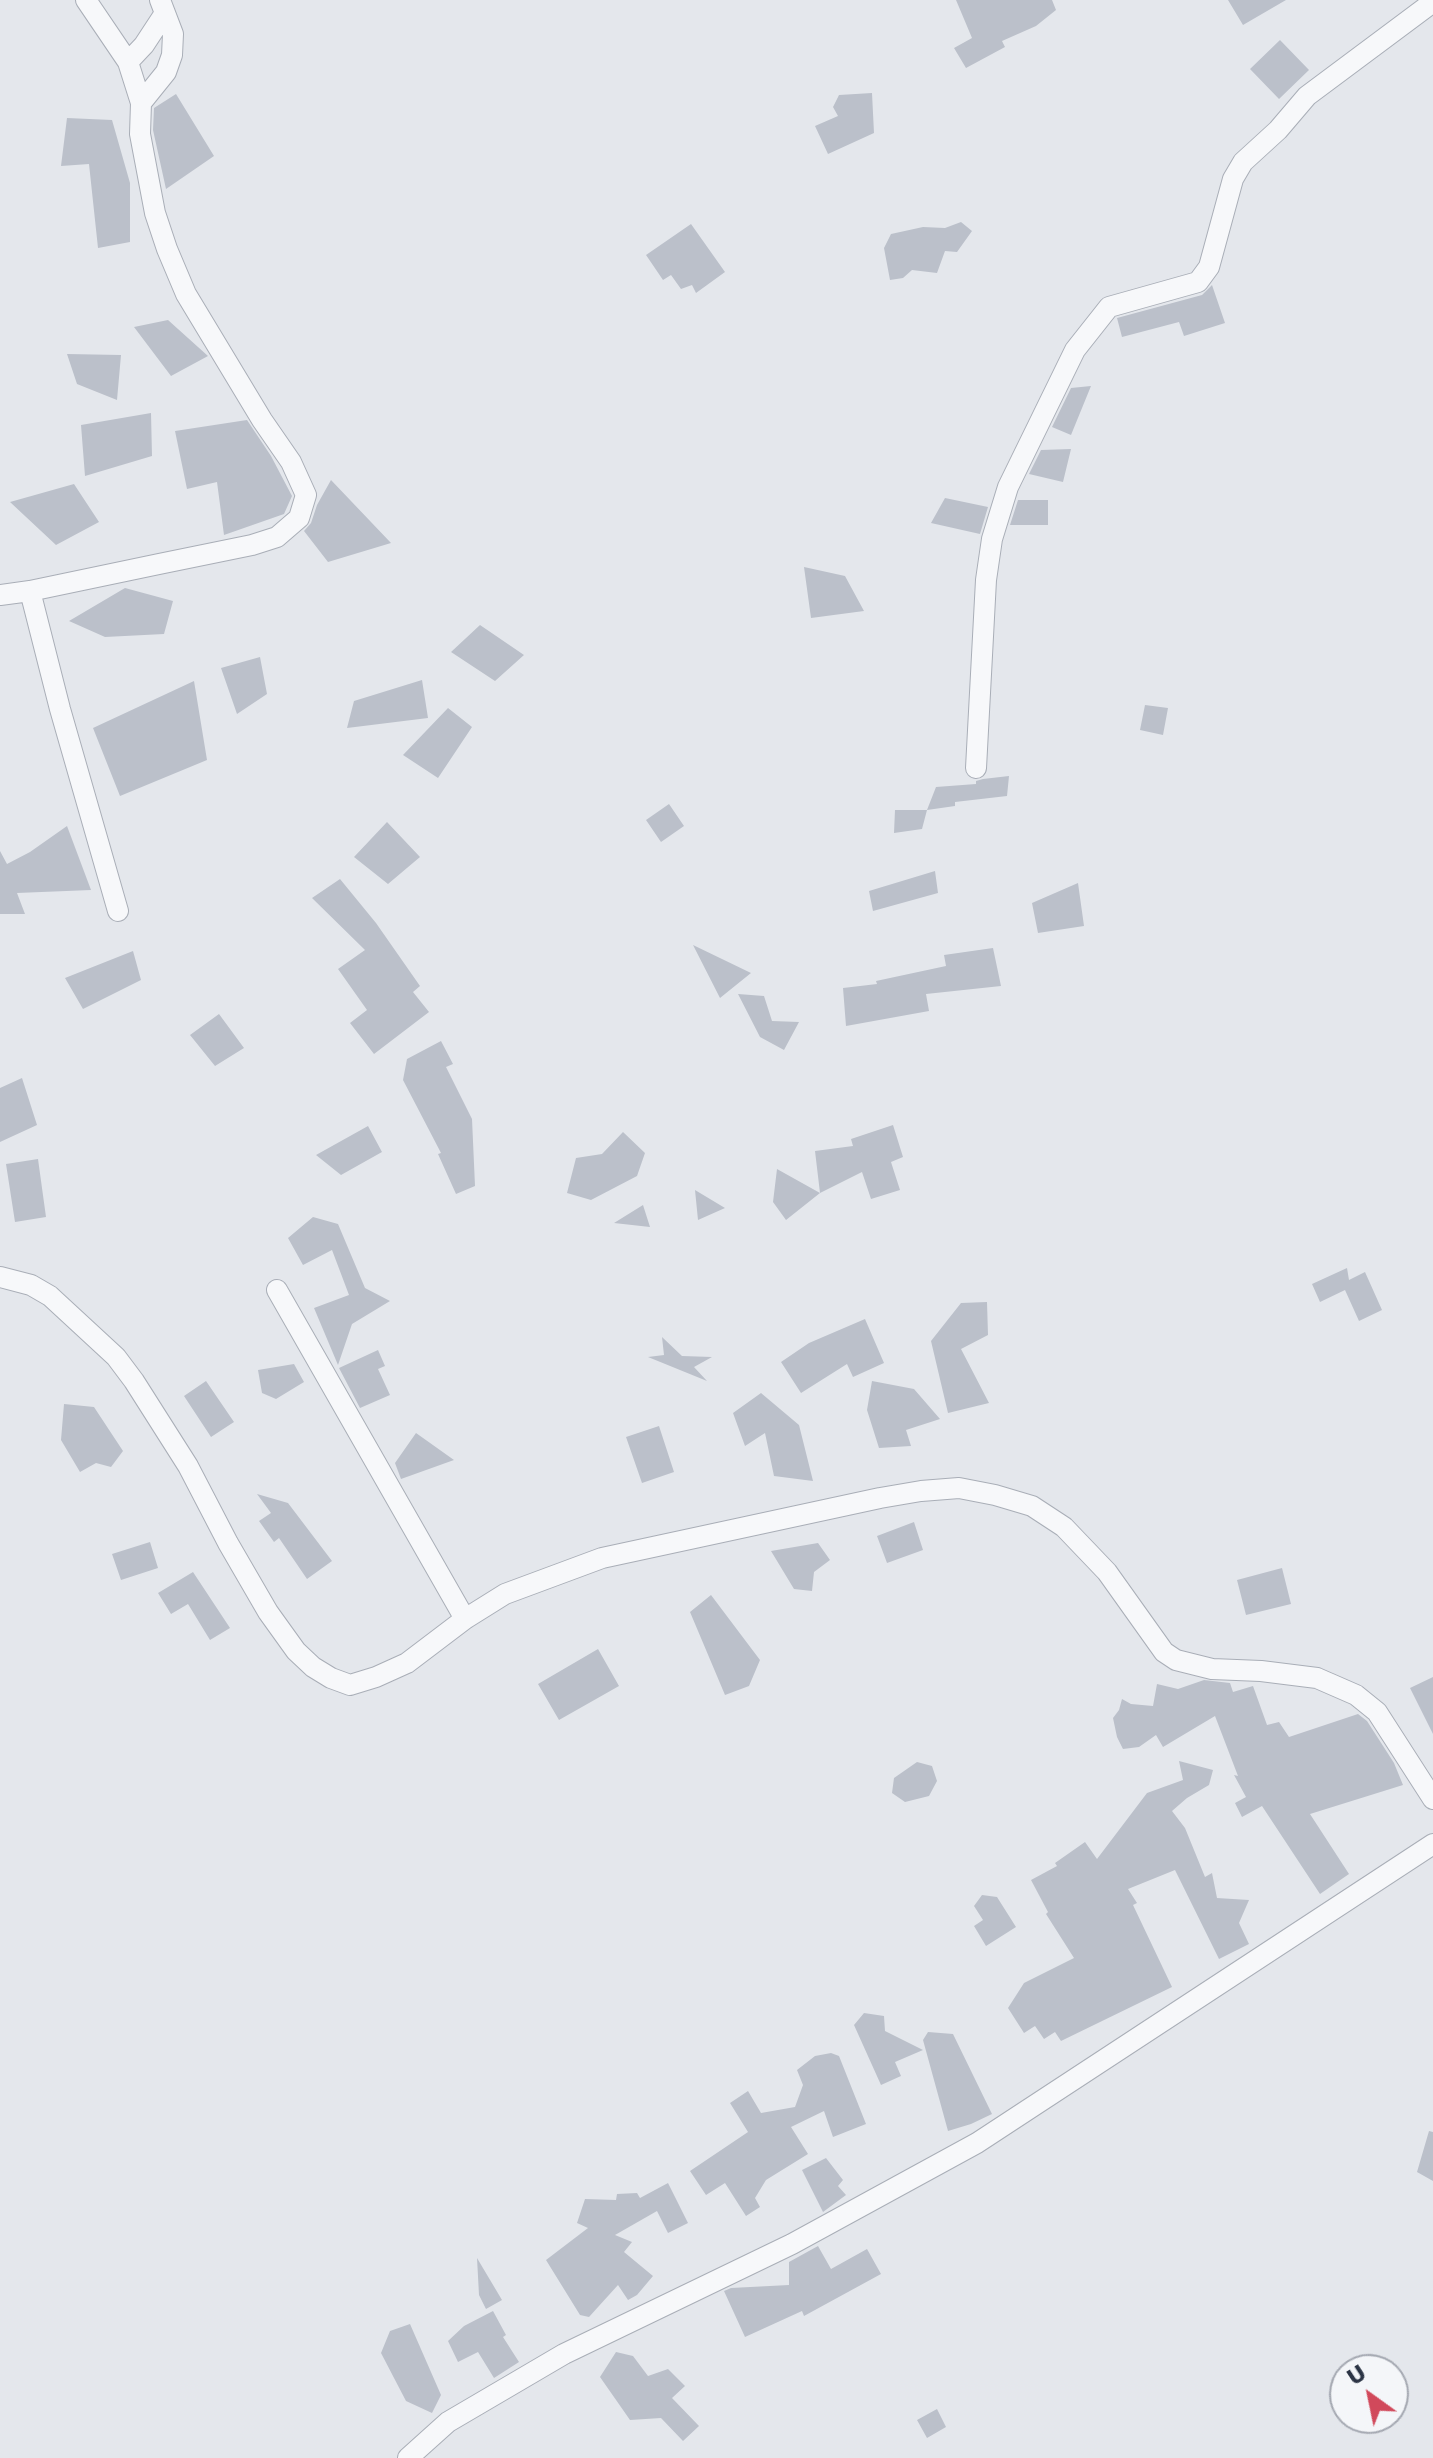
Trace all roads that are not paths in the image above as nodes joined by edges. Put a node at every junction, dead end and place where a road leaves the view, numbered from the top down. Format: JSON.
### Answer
{"nodes":[{"id":1,"x":86,"y":0,"type":"edge"},
{"id":2,"x":1433,"y":2,"type":"edge"},
{"id":3,"x":162,"y":6,"type":"edge"},
{"id":4,"x":128,"y":62,"type":"junction"},
{"id":5,"x":141,"y":103,"type":"junction"},
{"id":6,"x":30,"y":591,"type":"junction"},
{"id":7,"x":0,"y":595,"type":"edge"},
{"id":8,"x":976,"y":768,"type":"dead end"},
{"id":9,"x":118,"y":911,"type":"dead end"},
{"id":10,"x":0,"y":1277,"type":"edge"},
{"id":11,"x":277,"y":1290,"type":"dead end"},
{"id":12,"x":465,"y":1619,"type":"junction"},
{"id":13,"x":1433,"y":1799,"type":"edge"},
{"id":14,"x":1433,"y":1844,"type":"edge"},
{"id":15,"x":408,"y":2458,"type":"edge"}],
"edges":[{"from":1,"to":4,"type":"street"},
{"from":2,"to":8,"type":"street"},
{"from":3,"to":4,"type":"street"},
{"from":3,"to":5,"type":"street"},
{"from":4,"to":5,"type":"street"},
{"from":5,"to":6,"type":"street"},
{"from":6,"to":7,"type":"street"},
{"from":6,"to":9,"type":"street"},
{"from":10,"to":12,"type":"street"},
{"from":11,"to":12,"type":"street"},
{"from":12,"to":13,"type":"street"},
{"from":14,"to":15,"type":"street"}]}
